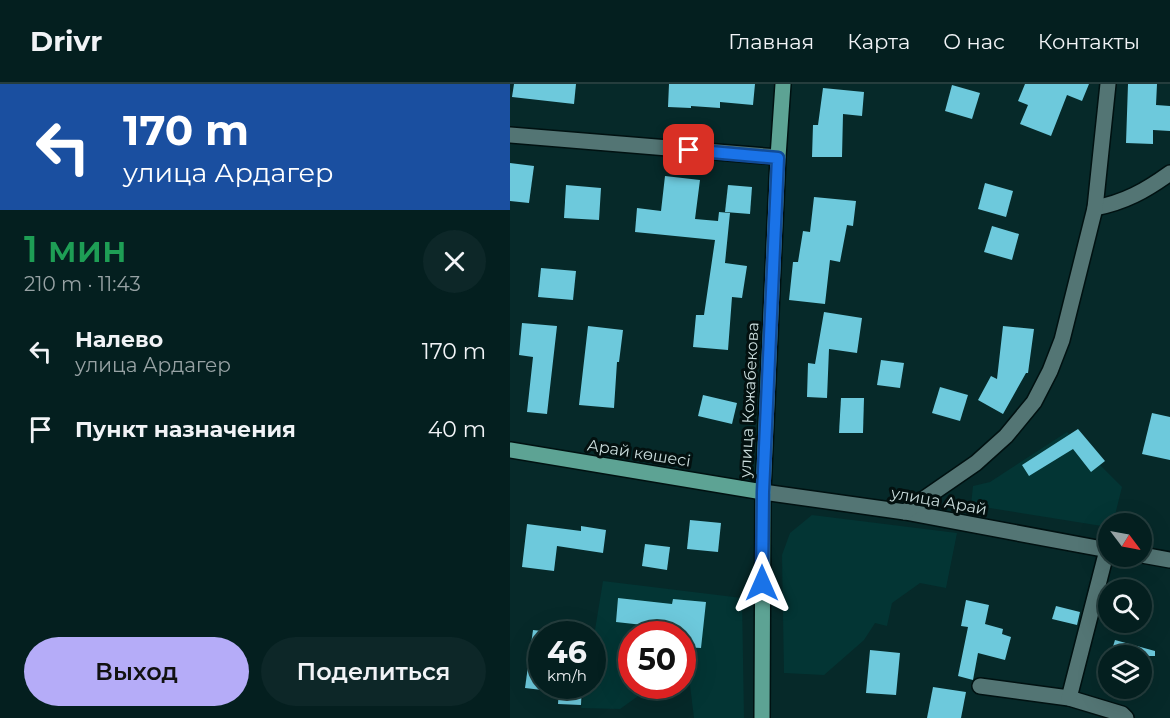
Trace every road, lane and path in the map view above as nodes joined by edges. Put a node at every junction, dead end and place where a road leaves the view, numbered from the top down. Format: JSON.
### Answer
{"nodes":[{"id":1,"x":783,"y":84,"type":"edge"},
{"id":2,"x":1108,"y":84,"type":"edge"},
{"id":3,"x":510,"y":135,"type":"edge"},
{"id":4,"x":778,"y":158,"type":"junction"},
{"id":5,"x":1170,"y":173,"type":"edge"},
{"id":6,"x":1095,"y":208,"type":"junction"},
{"id":7,"x":510,"y":450,"type":"edge"},
{"id":8,"x":763,"y":492,"type":"junction"},
{"id":9,"x":904,"y":512,"type":"junction"},
{"id":10,"x":1098,"y":548,"type":"edge"},
{"id":11,"x":1152,"y":557,"type":"edge"},
{"id":12,"x":1170,"y":560,"type":"edge"},
{"id":13,"x":1104,"y":567,"type":"edge"},
{"id":14,"x":980,"y":686,"type":"dead end"},
{"id":15,"x":1069,"y":698,"type":"junction"},
{"id":16,"x":762,"y":718,"type":"edge"},
{"id":17,"x":1126,"y":718,"type":"edge"}],
"edges":[{"from":1,"to":4,"type":"main road","name":"улица Кожабекова"},
{"from":2,"to":6,"type":"street"},
{"from":3,"to":4,"type":"street"},
{"from":4,"to":8,"type":"main road","name":"улица Кожабекова"},
{"from":5,"to":6,"type":"street"},
{"from":6,"to":9,"type":"street"},
{"from":7,"to":8,"type":"main road","name":"Арай көшесі"},
{"from":8,"to":9,"type":"street","name":"улица Арай"},
{"from":8,"to":16,"type":"main road","name":"улица Кожабекова"},
{"from":9,"to":10,"type":"street","name":"улица Арай"},
{"from":11,"to":12,"type":"street"},
{"from":13,"to":15,"type":"street"},
{"from":14,"to":15,"type":"street"},
{"from":15,"to":17,"type":"street"}]}
